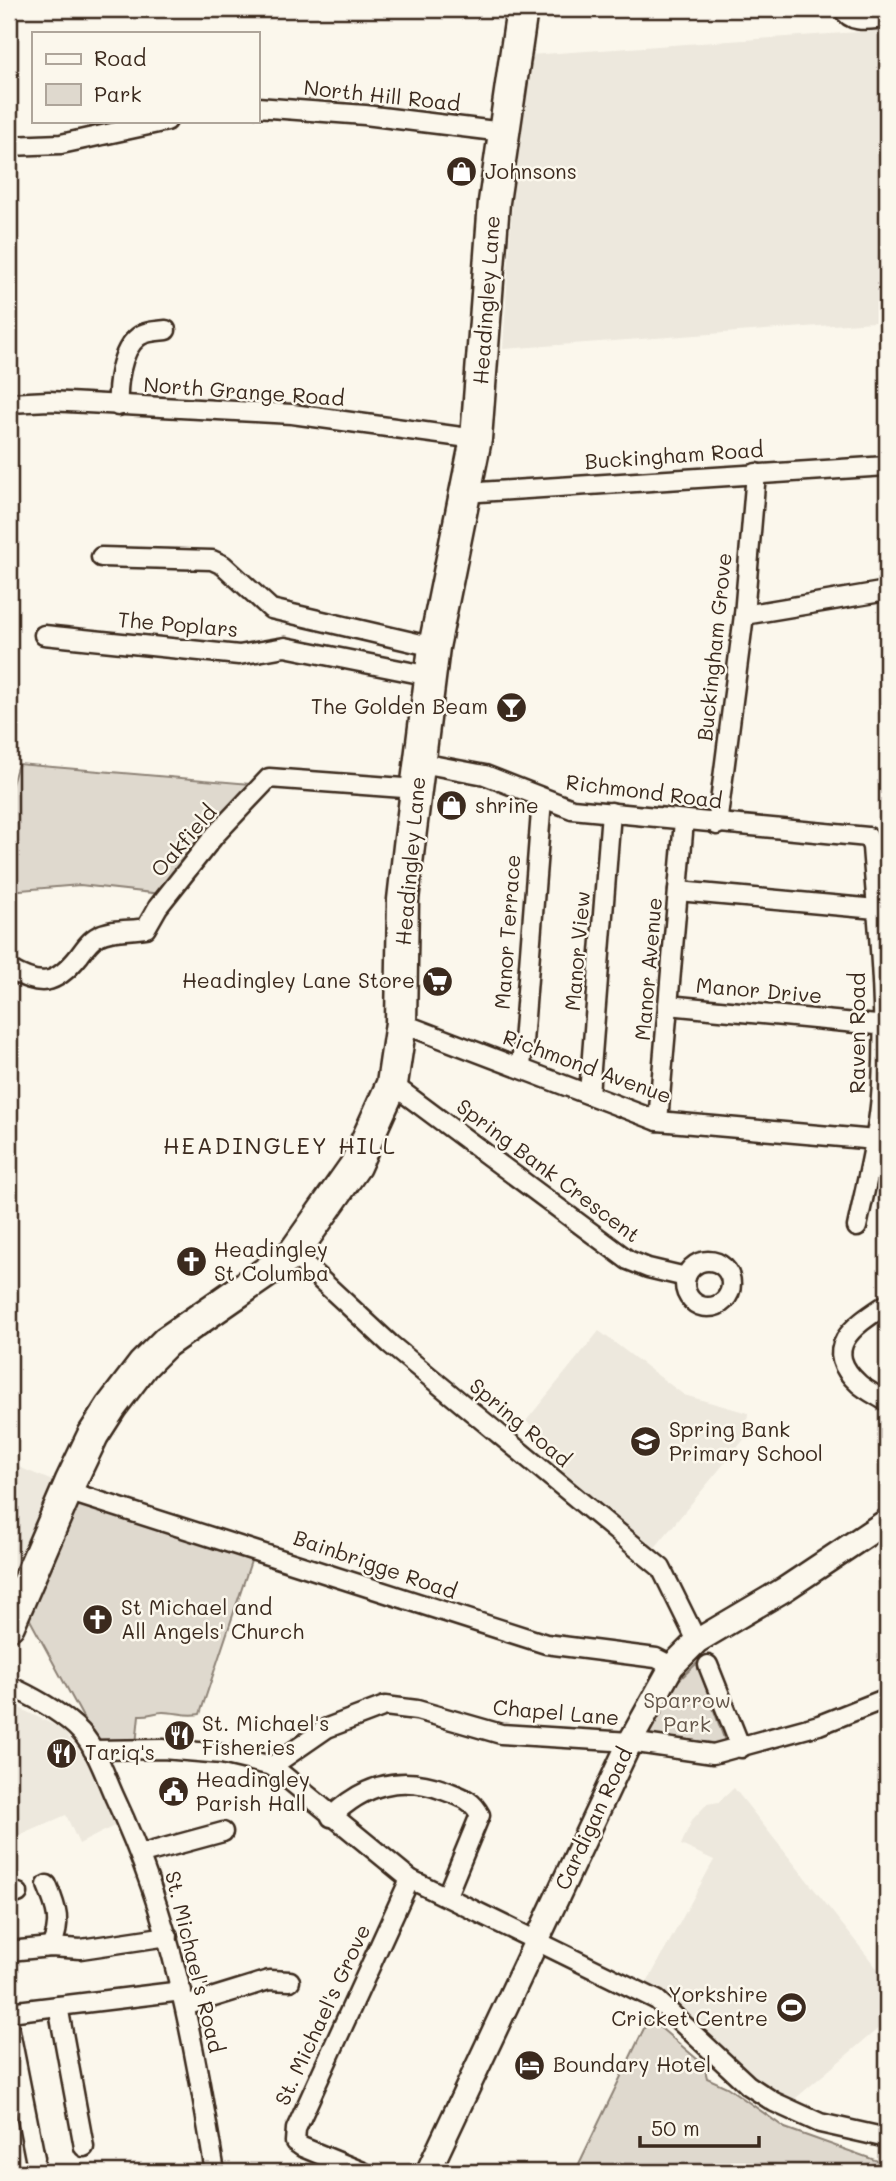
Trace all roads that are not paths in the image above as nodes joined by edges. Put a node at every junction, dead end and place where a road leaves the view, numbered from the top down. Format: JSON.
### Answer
{"nodes":[{"id":1,"x":522,"y":9,"type":"edge"},
{"id":2,"x":843,"y":9,"type":"edge"},
{"id":3,"x":887,"y":18,"type":"edge"},
{"id":4,"x":259,"y":107,"type":"edge"},
{"id":5,"x":162,"y":122,"type":"edge"},
{"id":6,"x":503,"y":132,"type":"junction"},
{"id":7,"x":9,"y":146,"type":"edge"},
{"id":8,"x":166,"y":330,"type":"dead end"},
{"id":9,"x":9,"y":403,"type":"edge"},
{"id":10,"x":118,"y":406,"type":"junction"},
{"id":11,"x":476,"y":439,"type":"junction"},
{"id":12,"x":887,"y":466,"type":"edge"},
{"id":13,"x":756,"y":473,"type":"junction"},
{"id":14,"x":465,"y":490,"type":"junction"},
{"id":15,"x":102,"y":557,"type":"dead end"},
{"id":16,"x":887,"y":591,"type":"edge"},
{"id":17,"x":744,"y":615,"type":"junction"},
{"id":18,"x":44,"y":635,"type":"dead end"},
{"id":19,"x":434,"y":647,"type":"junction"},
{"id":20,"x":430,"y":677,"type":"junction"},
{"id":21,"x":419,"y":776,"type":"junction"},
{"id":22,"x":542,"y":799,"type":"junction"},
{"id":23,"x":611,"y":812,"type":"junction"},
{"id":24,"x":684,"y":821,"type":"junction"},
{"id":25,"x":717,"y":825,"type":"junction"},
{"id":26,"x":868,"y":837,"type":"joint"},
{"id":27,"x":678,"y":891,"type":"junction"},
{"id":28,"x":882,"y":910,"type":"edge"},
{"id":29,"x":9,"y":969,"type":"edge"},
{"id":30,"x":668,"y":1006,"type":"junction"},
{"id":31,"x":401,"y":1023,"type":"junction"},
{"id":32,"x":885,"y":1026,"type":"edge"},
{"id":33,"x":520,"y":1068,"type":"junction"},
{"id":34,"x":392,"y":1084,"type":"junction"},
{"id":35,"x":589,"y":1094,"type":"junction"},
{"id":36,"x":658,"y":1121,"type":"junction"},
{"id":37,"x":881,"y":1140,"type":"edge"},
{"id":38,"x":857,"y":1227,"type":"dead end"},
{"id":39,"x":293,"y":1254,"type":"junction"},
{"id":40,"x":686,"y":1277,"type":"dead end"},
{"id":41,"x":887,"y":1304,"type":"edge"},
{"id":42,"x":887,"y":1402,"type":"edge"},
{"id":43,"x":67,"y":1491,"type":"junction"},
{"id":44,"x":887,"y":1521,"type":"edge"},
{"id":45,"x":9,"y":1625,"type":"edge"},
{"id":46,"x":697,"y":1641,"type":"junction"},
{"id":47,"x":708,"y":1665,"type":"dead end"},
{"id":48,"x":672,"y":1666,"type":"junction"},
{"id":49,"x":14,"y":1688,"type":"dead end"},
{"id":50,"x":887,"y":1698,"type":"edge"},
{"id":51,"x":630,"y":1742,"type":"junction"},
{"id":52,"x":741,"y":1748,"type":"junction"},
{"id":53,"x":93,"y":1750,"type":"junction"},
{"id":54,"x":272,"y":1766,"type":"junction"},
{"id":55,"x":331,"y":1816,"type":"junction"},
{"id":56,"x":223,"y":1832,"type":"dead end"},
{"id":57,"x":142,"y":1854,"type":"junction"},
{"id":58,"x":410,"y":1879,"type":"junction"},
{"id":59,"x":47,"y":1885,"type":"dead end"},
{"id":60,"x":447,"y":1895,"type":"junction"},
{"id":61,"x":168,"y":1936,"type":"junction"},
{"id":62,"x":538,"y":1940,"type":"junction"},
{"id":63,"x":51,"y":1947,"type":"junction"},
{"id":64,"x":9,"y":1951,"type":"edge"},
{"id":65,"x":290,"y":1981,"type":"dead end"},
{"id":66,"x":183,"y":1999,"type":"junction"},
{"id":67,"x":58,"y":2006,"type":"junction"},
{"id":68,"x":9,"y":2012,"type":"edge"},
{"id":69,"x":9,"y":2026,"type":"edge"},
{"id":70,"x":887,"y":2138,"type":"edge"},
{"id":71,"x":84,"y":2147,"type":"dead end"},
{"id":72,"x":35,"y":2158,"type":"dead end"},
{"id":73,"x":215,"y":2172,"type":"edge"},
{"id":74,"x":363,"y":2172,"type":"edge"},
{"id":75,"x":428,"y":2172,"type":"edge"}],
"edges":[{"from":1,"to":6,"type":"highway","name":"Headingley Lane"},
{"from":2,"to":3,"type":"street"},
{"from":4,"to":6,"type":"street","name":"North Hill Road"},
{"from":5,"to":7,"type":"street"},
{"from":6,"to":11,"type":"highway","name":"Headingley Lane"},
{"from":8,"to":10,"type":"street"},
{"from":9,"to":10,"type":"street","name":"North Grange Road"},
{"from":10,"to":11,"type":"street","name":"North Grange Road"},
{"from":11,"to":14,"type":"highway","name":"Headingley Lane"},
{"from":12,"to":13,"type":"street","name":"Buckingham Road"},
{"from":13,"to":14,"type":"street","name":"Buckingham Road"},
{"from":13,"to":17,"type":"street","name":"Buckingham Grove"},
{"from":14,"to":19,"type":"highway","name":"Headingley Lane"},
{"from":15,"to":19,"type":"street"},
{"from":16,"to":17,"type":"street"},
{"from":17,"to":25,"type":"street","name":"Buckingham Grove"},
{"from":18,"to":20,"type":"street","name":"The Poplars"},
{"from":19,"to":20,"type":"highway","name":"Headingley Lane"},
{"from":20,"to":21,"type":"highway","name":"Headingley Lane"},
{"from":21,"to":22,"type":"street","name":"Richmond Road"},
{"from":21,"to":29,"type":"street","name":"Oakfield"},
{"from":21,"to":31,"type":"highway","name":"Headingley Lane"},
{"from":22,"to":23,"type":"street","name":"Richmond Road"},
{"from":22,"to":33,"type":"street","name":"Manor Terrace"},
{"from":23,"to":24,"type":"street","name":"Richmond Road"},
{"from":23,"to":35,"type":"street","name":"Manor View"},
{"from":24,"to":25,"type":"street","name":"Richmond Road"},
{"from":24,"to":27,"type":"street","name":"Manor Avenue"},
{"from":25,"to":26,"type":"street","name":"Richmond Road"},
{"from":26,"to":28,"type":"street","name":"Raven Road"},
{"from":27,"to":28,"type":"street"},
{"from":27,"to":30,"type":"street","name":"Manor Avenue"},
{"from":28,"to":32,"type":"street","name":"Raven Road"},
{"from":30,"to":32,"type":"street","name":"Manor Drive"},
{"from":30,"to":36,"type":"street","name":"Manor Avenue"},
{"from":31,"to":33,"type":"street","name":"Richmond Avenue"},
{"from":31,"to":34,"type":"highway","name":"Headingley Lane"},
{"from":32,"to":37,"type":"street","name":"Raven Road"},
{"from":33,"to":35,"type":"street","name":"Richmond Avenue"},
{"from":34,"to":39,"type":"highway","name":"Headingley Lane"},
{"from":34,"to":40,"type":"street","name":"Spring Bank Crescent"},
{"from":35,"to":36,"type":"street","name":"Richmond Avenue"},
{"from":36,"to":37,"type":"street","name":"Richmond Avenue"},
{"from":37,"to":38,"type":"street","name":"Raven Road"},
{"from":39,"to":43,"type":"highway","name":"Headingley Lane"},
{"from":39,"to":46,"type":"street","name":"Spring Road"},
{"from":41,"to":42,"type":"street"},
{"from":43,"to":45,"type":"highway","name":"Headingley Lane"},
{"from":43,"to":48,"type":"street","name":"Bainbrigge Road"},
{"from":44,"to":46,"type":"street","name":"Cardigan Road"},
{"from":46,"to":48,"type":"street","name":"Cardigan Road"},
{"from":47,"to":52,"type":"street"},
{"from":48,"to":51,"type":"street","name":"Cardigan Road"},
{"from":49,"to":53,"type":"street","name":"St. Michael's Road"},
{"from":50,"to":52,"type":"street","name":"Chapel Lane"},
{"from":51,"to":52,"type":"street","name":"Chapel Lane"},
{"from":51,"to":54,"type":"street","name":"Chapel Lane"},
{"from":51,"to":62,"type":"street","name":"Cardigan Road"},
{"from":53,"to":54,"type":"street"},
{"from":53,"to":57,"type":"street","name":"St. Michael's Road"},
{"from":54,"to":55,"type":"street"},
{"from":55,"to":58,"type":"street"},
{"from":55,"to":60,"type":"street"},
{"from":56,"to":57,"type":"street"},
{"from":57,"to":61,"type":"street","name":"St. Michael's Road"},
{"from":58,"to":60,"type":"street"},
{"from":58,"to":74,"type":"street","name":"St. Michael's Grove"},
{"from":59,"to":63,"type":"street"},
{"from":60,"to":62,"type":"street"},
{"from":61,"to":63,"type":"street"},
{"from":61,"to":66,"type":"street","name":"St. Michael's Road"},
{"from":62,"to":70,"type":"street"},
{"from":62,"to":75,"type":"street","name":"Cardigan Road"},
{"from":63,"to":64,"type":"street"},
{"from":65,"to":66,"type":"street"},
{"from":66,"to":67,"type":"street"},
{"from":66,"to":73,"type":"street","name":"St. Michael's Road"},
{"from":67,"to":68,"type":"street"},
{"from":67,"to":71,"type":"street"},
{"from":69,"to":72,"type":"street"}]}
